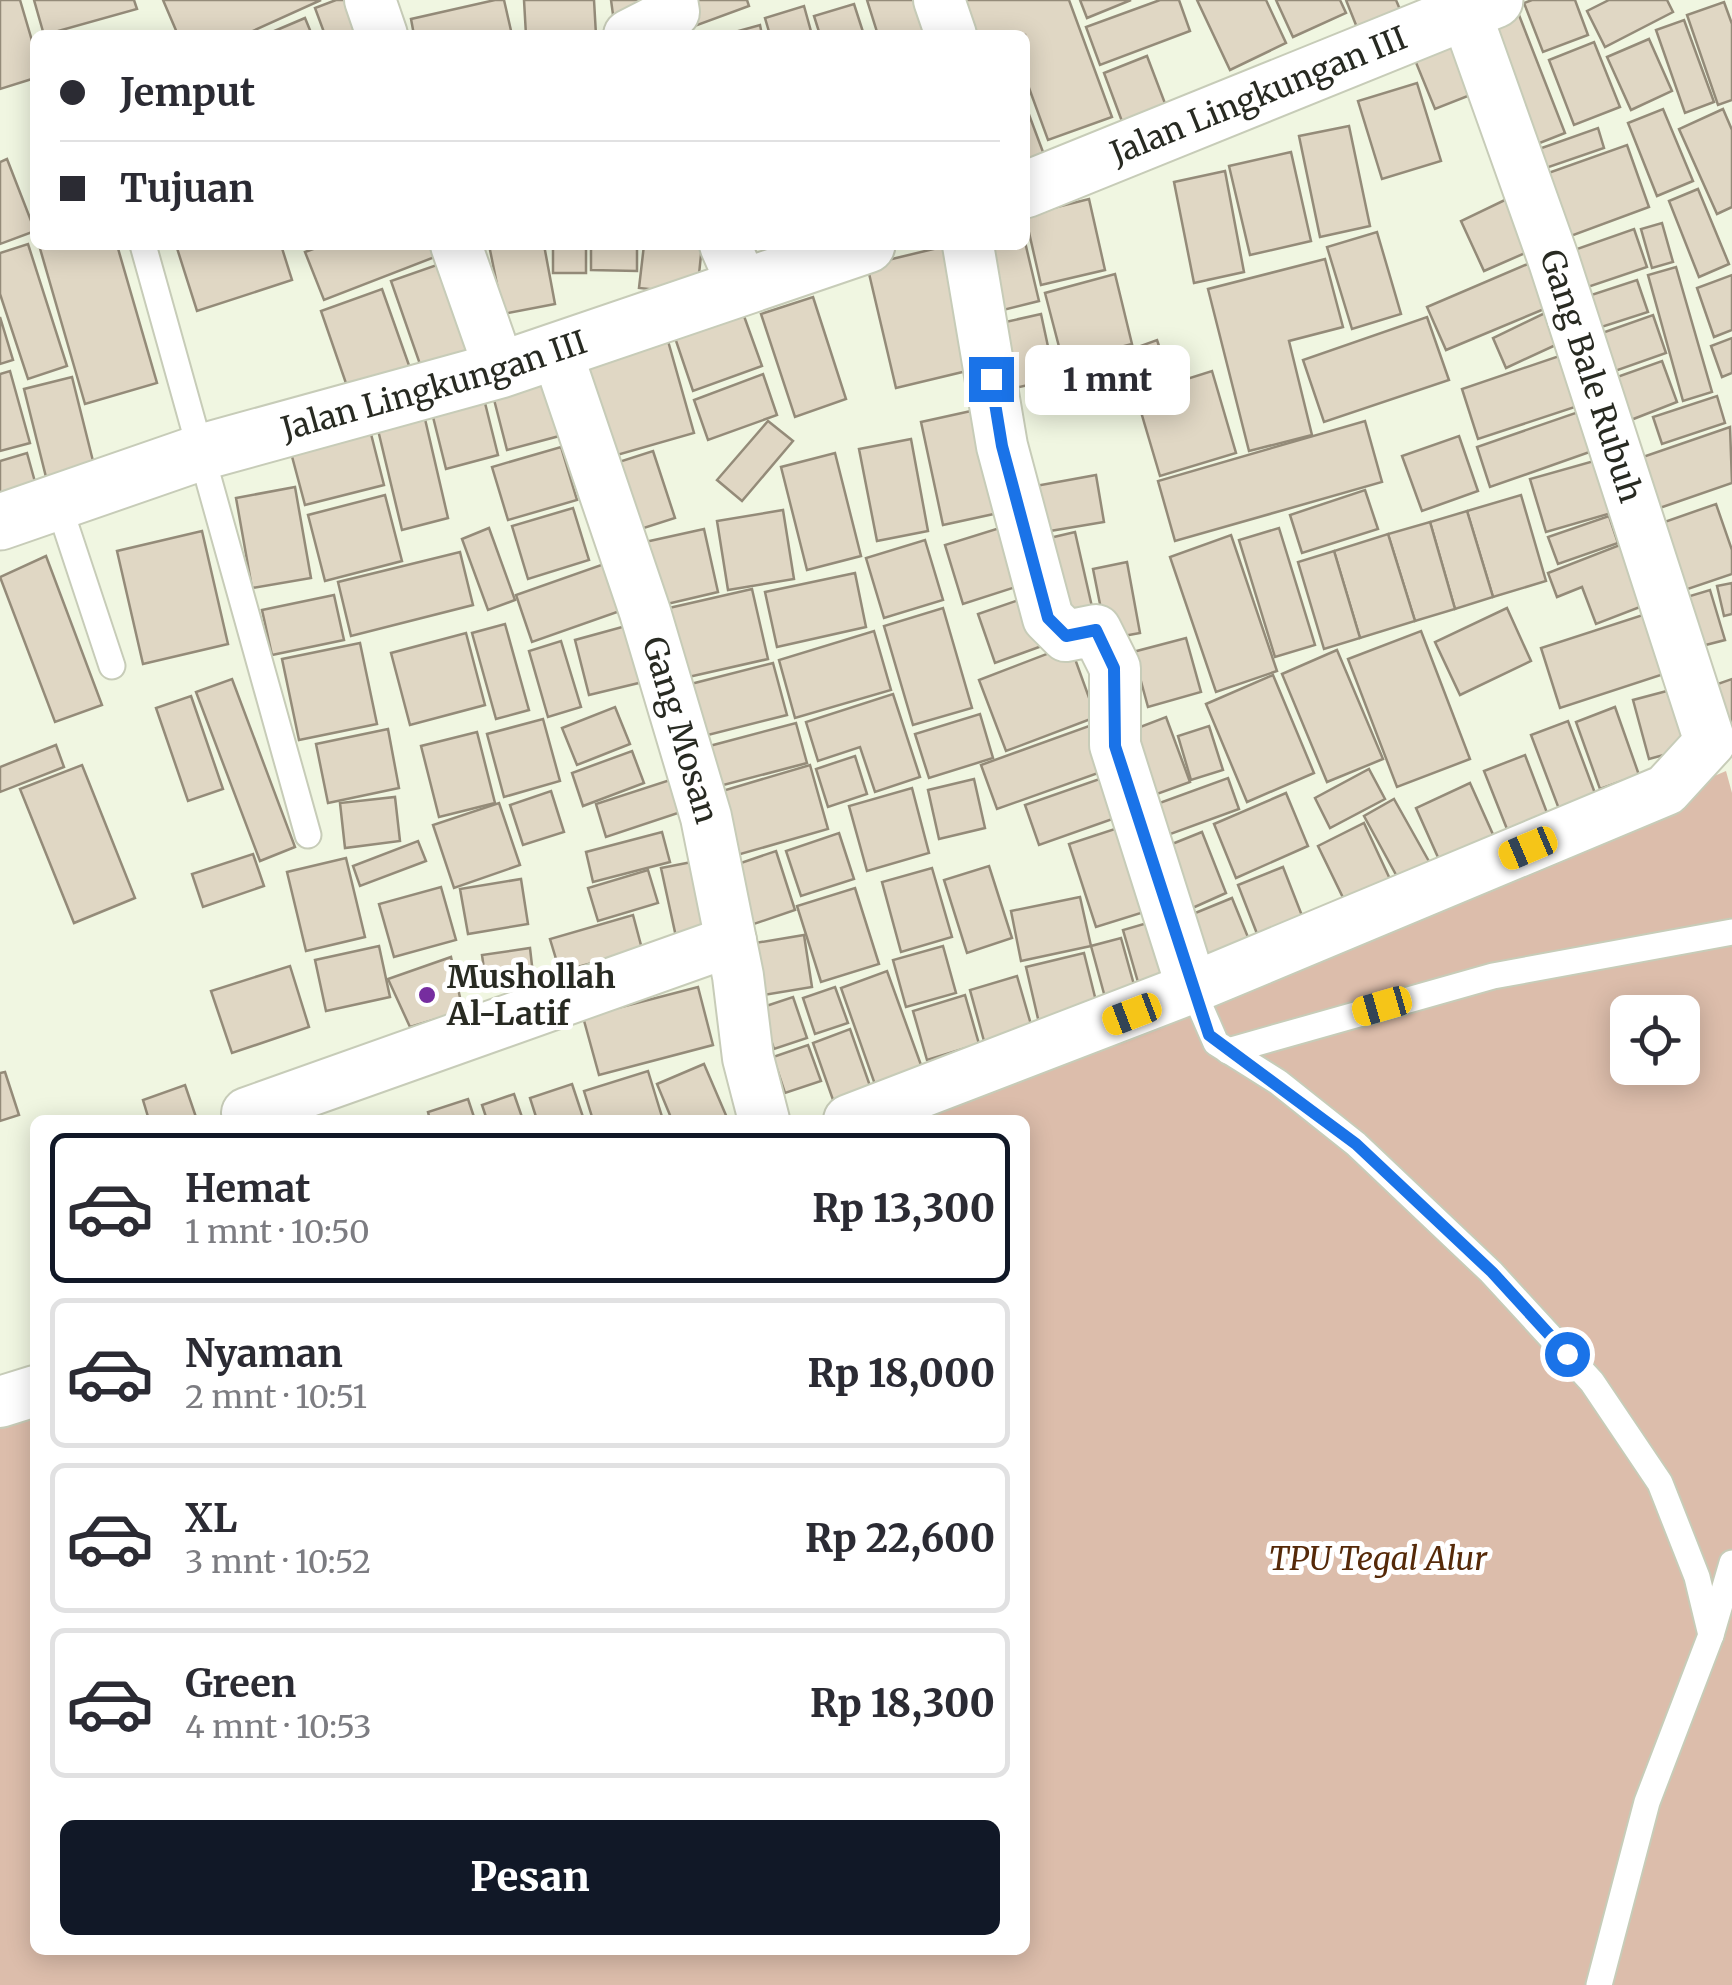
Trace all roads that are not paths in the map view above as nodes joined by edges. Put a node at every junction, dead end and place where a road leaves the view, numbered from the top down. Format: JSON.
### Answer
{"nodes":[{"id":1,"x":370,"y":0,"type":"edge"},
{"id":2,"x":672,"y":0,"type":"edge"},
{"id":3,"x":939,"y":0,"type":"edge"},
{"id":4,"x":1480,"y":6,"type":"edge"},
{"id":5,"x":380,"y":30,"type":"edge"},
{"id":6,"x":639,"y":30,"type":"edge"},
{"id":7,"x":949,"y":30,"type":"edge"},
{"id":8,"x":1030,"y":188,"type":"edge"},
{"id":9,"x":144,"y":250,"type":"edge"},
{"id":10,"x":458,"y":250,"type":"edge"},
{"id":11,"x":835,"y":250,"type":"edge"},
{"id":12,"x":969,"y":250,"type":"edge"},
{"id":13,"x":734,"y":266,"type":"edge"},
{"id":14,"x":556,"y":350,"type":"junction"},
{"id":15,"x":500,"y":370,"type":"junction"},
{"id":16,"x":202,"y":452,"type":"junction"},
{"id":17,"x":57,"y":500,"type":"junction"},
{"id":18,"x":0,"y":522,"type":"edge"},
{"id":19,"x":112,"y":666,"type":"dead end"},
{"id":20,"x":308,"y":835,"type":"dead end"},
{"id":21,"x":1732,"y":932,"type":"edge"},
{"id":22,"x":731,"y":941,"type":"junction"},
{"id":23,"x":1192,"y":988,"type":"junction"},
{"id":24,"x":1228,"y":1051,"type":"junction"},
{"id":25,"x":246,"y":1112,"type":"dead end"},
{"id":26,"x":763,"y":1115,"type":"edge"},
{"id":27,"x":862,"y":1115,"type":"edge"},
{"id":28,"x":30,"y":1393,"type":"edge"},
{"id":29,"x":0,"y":1402,"type":"edge"},
{"id":30,"x":1732,"y":1563,"type":"edge"},
{"id":31,"x":1711,"y":1635,"type":"junction"},
{"id":32,"x":1599,"y":1985,"type":"edge"}],
"edges":[{"from":1,"to":5,"type":"street"},
{"from":2,"to":6,"type":"street"},
{"from":3,"to":7,"type":"street"},
{"from":4,"to":8,"type":"street","name":"Jalan Lingkungan III"},
{"from":4,"to":23,"type":"street","name":"Gang Bale Rubuh"},
{"from":9,"to":16,"type":"lane"},
{"from":10,"to":15,"type":"street"},
{"from":11,"to":13,"type":"street","name":"Jalan Lingkungan III"},
{"from":12,"to":23,"type":"street"},
{"from":13,"to":14,"type":"street","name":"Jalan Lingkungan III"},
{"from":14,"to":15,"type":"street","name":"Jalan Lingkungan III"},
{"from":14,"to":22,"type":"street","name":"Gang Mosan"},
{"from":15,"to":16,"type":"street","name":"Jalan Lingkungan III"},
{"from":16,"to":17,"type":"street","name":"Jalan Lingkungan III"},
{"from":16,"to":20,"type":"lane"},
{"from":17,"to":18,"type":"street","name":"Jalan Lingkungan III"},
{"from":17,"to":19,"type":"lane"},
{"from":21,"to":24,"type":"lane"},
{"from":22,"to":25,"type":"street"},
{"from":22,"to":26,"type":"street","name":"Gang Mosan"},
{"from":23,"to":24,"type":"lane"},
{"from":23,"to":27,"type":"street"},
{"from":24,"to":31,"type":"lane"},
{"from":28,"to":29,"type":"street"},
{"from":30,"to":31,"type":"lane"},
{"from":31,"to":32,"type":"lane"}]}
